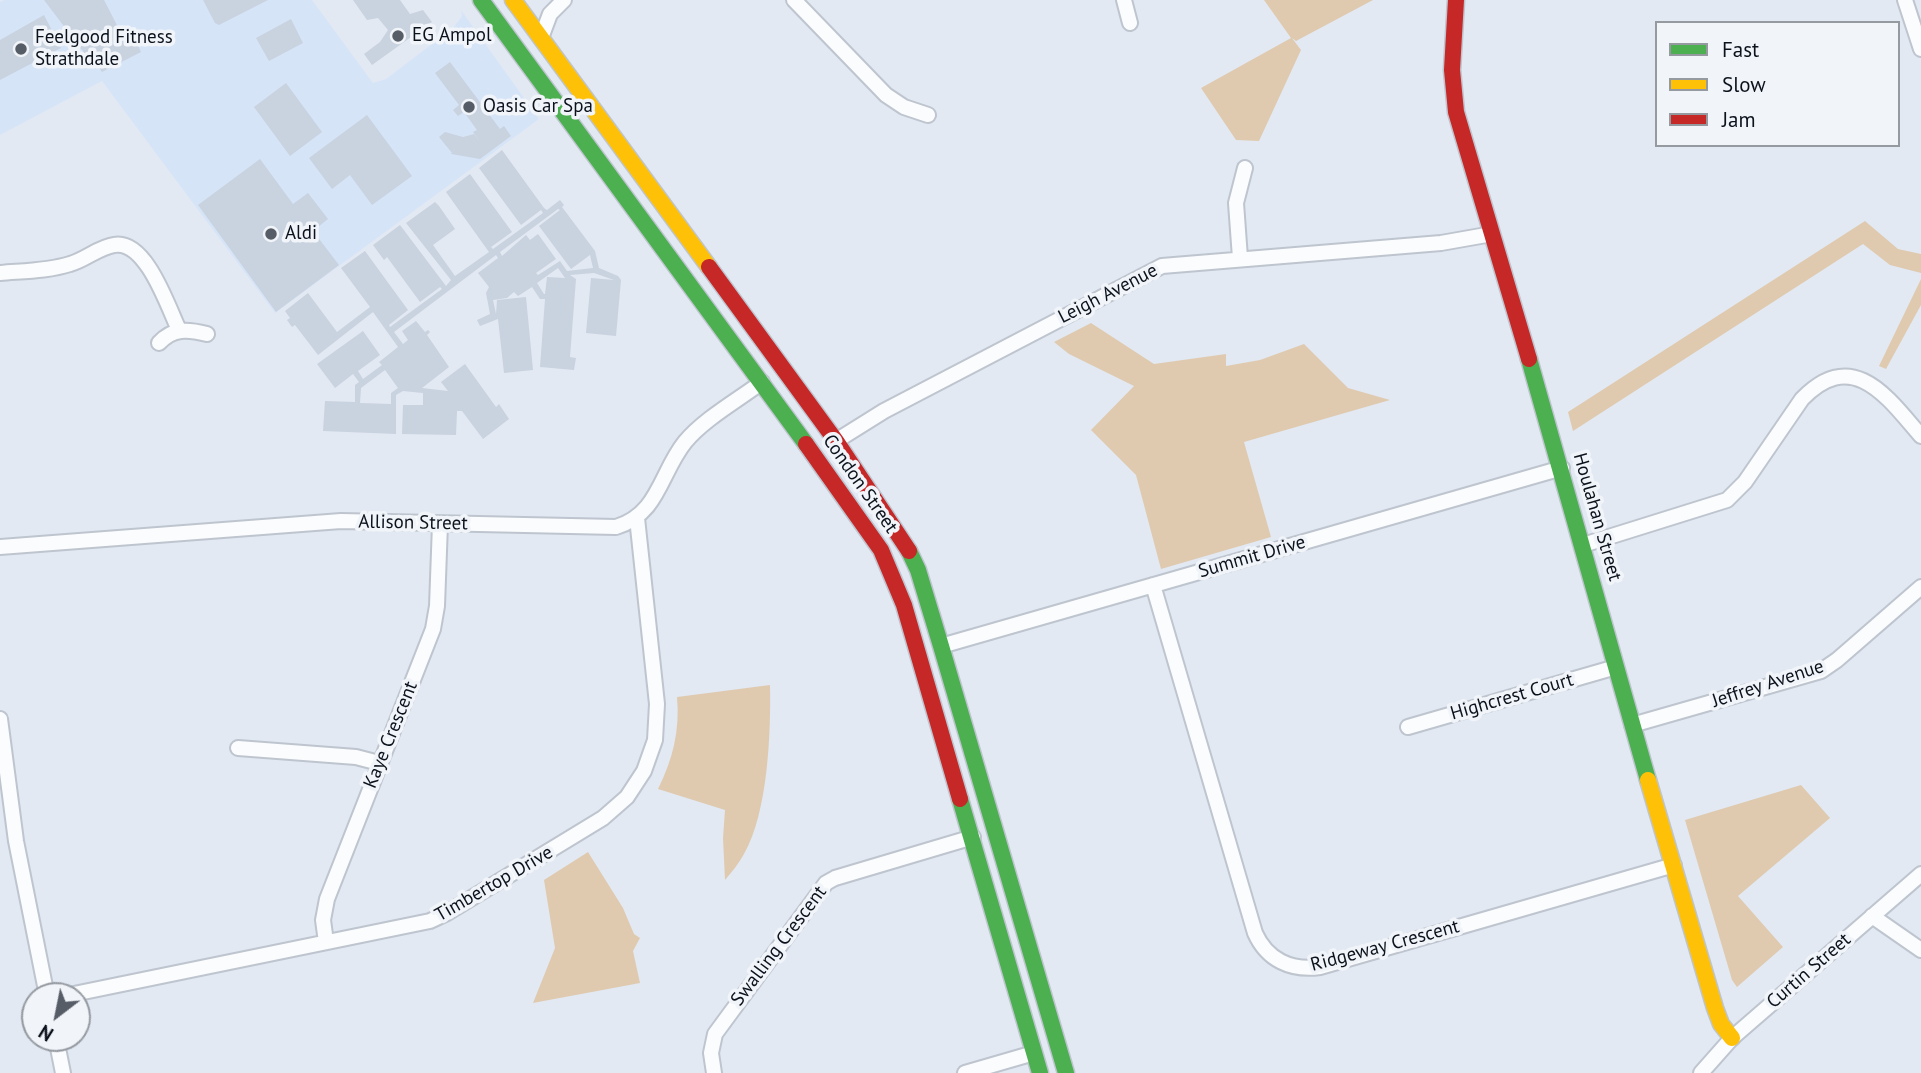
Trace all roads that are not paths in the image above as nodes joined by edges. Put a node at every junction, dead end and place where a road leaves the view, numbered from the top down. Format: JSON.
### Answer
{"nodes":[{"id":1,"x":481,"y":0,"type":"edge"},
{"id":2,"x":564,"y":0,"type":"edge"},
{"id":3,"x":794,"y":0,"type":"edge"},
{"id":4,"x":1124,"y":0,"type":"edge"},
{"id":5,"x":1456,"y":0,"type":"edge"},
{"id":6,"x":1905,"y":0,"type":"edge"},
{"id":7,"x":516,"y":2,"type":"edge"},
{"id":8,"x":1130,"y":23,"type":"dead end"},
{"id":9,"x":541,"y":38,"type":"junction"},
{"id":10,"x":1921,"y":49,"type":"edge"},
{"id":11,"x":541,"y":80,"type":"junction"},
{"id":12,"x":928,"y":116,"type":"dead end"},
{"id":13,"x":1245,"y":168,"type":"dead end"},
{"id":14,"x":1492,"y":234,"type":"junction"},
{"id":15,"x":1240,"y":258,"type":"junction"},
{"id":16,"x":0,"y":273,"type":"edge"},
{"id":17,"x":179,"y":330,"type":"junction"},
{"id":18,"x":206,"y":334,"type":"dead end"},
{"id":19,"x":159,"y":343,"type":"dead end"},
{"id":20,"x":781,"y":367,"type":"junction"},
{"id":21,"x":762,"y":382,"type":"junction"},
{"id":22,"x":1921,"y":436,"type":"edge"},
{"id":23,"x":836,"y":441,"type":"junction"},
{"id":24,"x":1562,"y":468,"type":"junction"},
{"id":25,"x":638,"y":517,"type":"junction"},
{"id":26,"x":440,"y":524,"type":"junction"},
{"id":27,"x":1583,"y":545,"type":"junction"},
{"id":28,"x":0,"y":547,"type":"edge"},
{"id":29,"x":1153,"y":585,"type":"junction"},
{"id":30,"x":1921,"y":587,"type":"edge"},
{"id":31,"x":942,"y":646,"type":"junction"},
{"id":32,"x":1616,"y":667,"type":"junction"},
{"id":33,"x":0,"y":719,"type":"edge"},
{"id":34,"x":1632,"y":725,"type":"junction"},
{"id":35,"x":1408,"y":727,"type":"dead end"},
{"id":36,"x":238,"y":748,"type":"dead end"},
{"id":37,"x":379,"y":763,"type":"junction"},
{"id":38,"x":973,"y":837,"type":"junction"},
{"id":39,"x":1674,"y":865,"type":"junction"},
{"id":40,"x":1921,"y":874,"type":"edge"},
{"id":41,"x":1872,"y":916,"type":"junction"},
{"id":42,"x":327,"y":942,"type":"junction"},
{"id":43,"x":1921,"y":950,"type":"edge"},
{"id":44,"x":44,"y":982,"type":"edge"},
{"id":45,"x":91,"y":990,"type":"edge"},
{"id":46,"x":1732,"y":1038,"type":"junction"},
{"id":47,"x":1057,"y":1045,"type":"junction"},
{"id":48,"x":59,"y":1052,"type":"edge"},
{"id":49,"x":1034,"y":1052,"type":"junction"},
{"id":50,"x":63,"y":1073,"type":"edge"},
{"id":51,"x":714,"y":1073,"type":"edge"},
{"id":52,"x":965,"y":1073,"type":"edge"},
{"id":53,"x":1040,"y":1073,"type":"edge"},
{"id":54,"x":1066,"y":1073,"type":"edge"},
{"id":55,"x":1701,"y":1073,"type":"edge"}],
"edges":[{"from":1,"to":11,"type":"main road","name":"Condon Street"},
{"from":2,"to":9,"type":"street"},
{"from":3,"to":12,"type":"street"},
{"from":4,"to":8,"type":"street"},
{"from":5,"to":14,"type":"main road","name":"Houlahan Street"},
{"from":6,"to":10,"type":"street"},
{"from":7,"to":9,"type":"main road","name":"Condon Street"},
{"from":7,"to":11,"type":"main road"},
{"from":9,"to":20,"type":"main road","name":"Condon Street"},
{"from":11,"to":21,"type":"main road","name":"Condon Street"},
{"from":13,"to":15,"type":"street"},
{"from":14,"to":15,"type":"street","name":"Leigh Avenue"},
{"from":14,"to":24,"type":"main road","name":"Houlahan Street"},
{"from":15,"to":23,"type":"street","name":"Leigh Avenue"},
{"from":16,"to":17,"type":"street"},
{"from":17,"to":18,"type":"street"},
{"from":17,"to":19,"type":"street"},
{"from":20,"to":21,"type":"main road"},
{"from":20,"to":23,"type":"main road","name":"Condon Street"},
{"from":21,"to":25,"type":"street"},
{"from":21,"to":38,"type":"main road","name":"Condon Street"},
{"from":22,"to":27,"type":"street"},
{"from":23,"to":31,"type":"main road","name":"Condon Street"},
{"from":24,"to":27,"type":"main road","name":"Houlahan Street"},
{"from":24,"to":29,"type":"street","name":"Summit Drive"},
{"from":25,"to":26,"type":"street","name":"Allison Street"},
{"from":25,"to":42,"type":"street","name":"Timbertop Drive"},
{"from":26,"to":28,"type":"street","name":"Allison Street"},
{"from":26,"to":37,"type":"street","name":"Kaye Crescent"},
{"from":27,"to":32,"type":"main road","name":"Houlahan Street"},
{"from":29,"to":31,"type":"street","name":"Summit Drive"},
{"from":29,"to":39,"type":"street","name":"Ridgeway Crescent"},
{"from":30,"to":34,"type":"street","name":"Jeffrey Avenue"},
{"from":31,"to":47,"type":"main road","name":"Condon Street"},
{"from":32,"to":34,"type":"main road","name":"Houlahan Street"},
{"from":32,"to":35,"type":"street","name":"Highcrest Court"},
{"from":33,"to":44,"type":"street"},
{"from":34,"to":39,"type":"main road","name":"Houlahan Street"},
{"from":36,"to":37,"type":"street"},
{"from":37,"to":42,"type":"street","name":"Kaye Crescent"},
{"from":38,"to":49,"type":"main road","name":"Condon Street"},
{"from":38,"to":51,"type":"street","name":"Swalling Crescent"},
{"from":39,"to":46,"type":"main road","name":"Houlahan Street"},
{"from":40,"to":41,"type":"street","name":"Curtin Street"},
{"from":41,"to":43,"type":"street"},
{"from":41,"to":46,"type":"street","name":"Curtin Street"},
{"from":42,"to":45,"type":"street","name":"Timbertop Drive"},
{"from":46,"to":55,"type":"street","name":"Curtin Street"},
{"from":47,"to":49,"type":"main road"},
{"from":47,"to":54,"type":"main road","name":"Condon Street"},
{"from":48,"to":50,"type":"street"},
{"from":49,"to":52,"type":"street"},
{"from":49,"to":53,"type":"main road","name":"Condon Street"}]}
